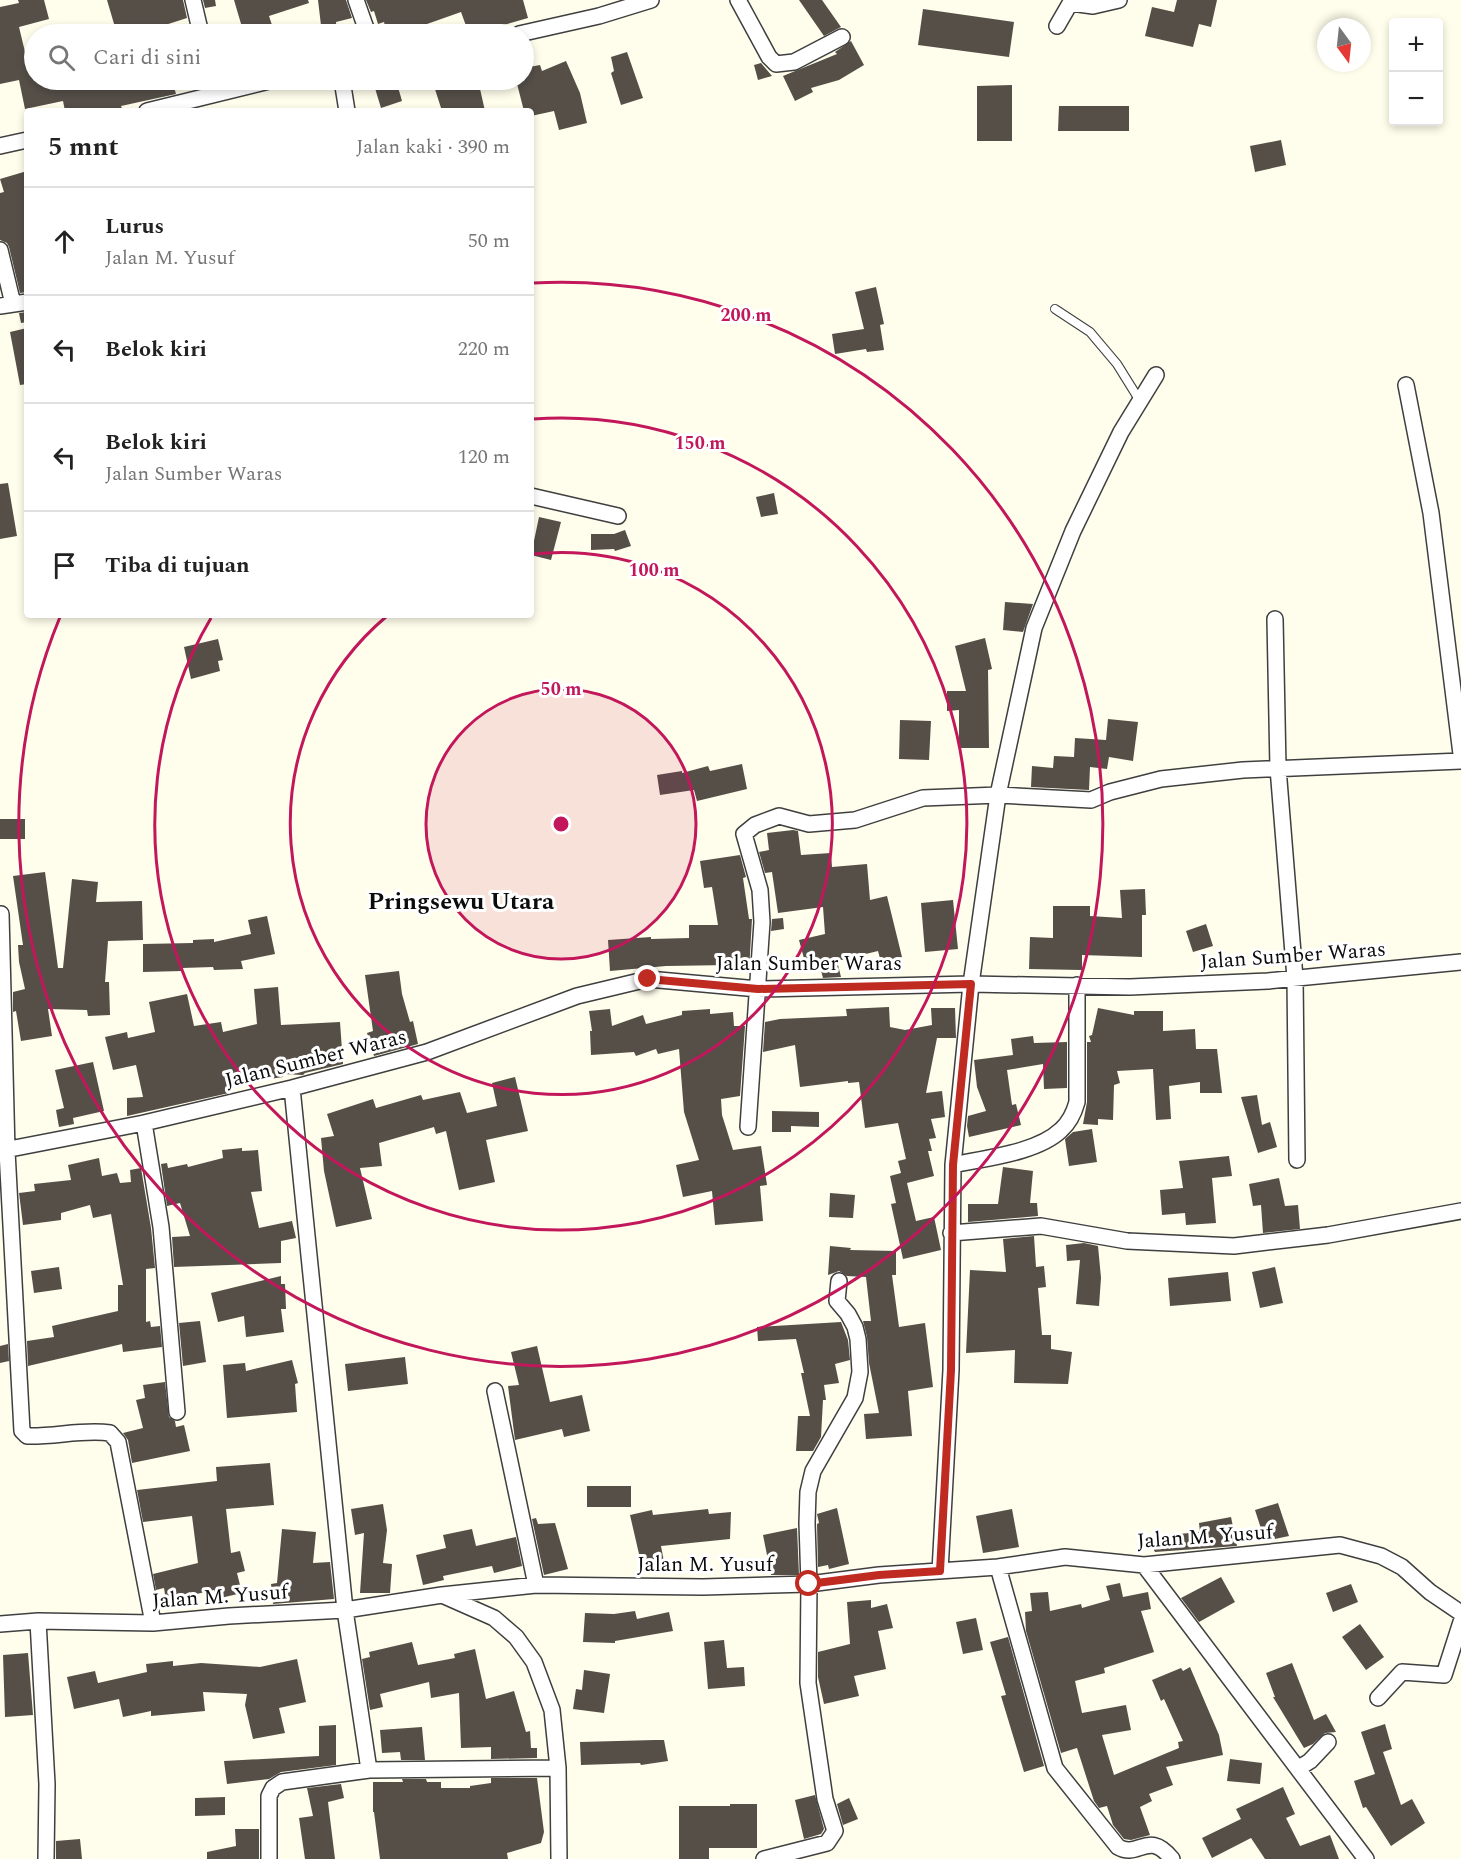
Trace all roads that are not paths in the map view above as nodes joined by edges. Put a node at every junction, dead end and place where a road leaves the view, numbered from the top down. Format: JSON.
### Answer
{"nodes":[{"id":1,"x":193,"y":0,"type":"edge"},
{"id":2,"x":356,"y":0,"type":"edge"},
{"id":3,"x":651,"y":0,"type":"edge"},
{"id":4,"x":738,"y":0,"type":"edge"},
{"id":5,"x":1119,"y":0,"type":"edge"},
{"id":6,"x":1071,"y":1,"type":"edge"},
{"id":7,"x":199,"y":24,"type":"edge"},
{"id":8,"x":364,"y":24,"type":"edge"},
{"id":9,"x":1057,"y":26,"type":"dead end"},
{"id":10,"x":534,"y":31,"type":"edge"},
{"id":11,"x":842,"y":38,"type":"dead end"},
{"id":12,"x":204,"y":90,"type":"edge"},
{"id":13,"x":344,"y":90,"type":"edge"},
{"id":14,"x":155,"y":108,"type":"edge"},
{"id":15,"x":347,"y":108,"type":"edge"},
{"id":16,"x":24,"y":141,"type":"edge"},
{"id":17,"x":0,"y":146,"type":"edge"},
{"id":18,"x":0,"y":250,"type":"edge"},
{"id":19,"x":13,"y":304,"type":"edge"},
{"id":20,"x":1055,"y":309,"type":"dead end"},
{"id":21,"x":1156,"y":375,"type":"dead end"},
{"id":22,"x":1406,"y":385,"type":"dead end"},
{"id":23,"x":1140,"y":401,"type":"junction"},
{"id":24,"x":534,"y":497,"type":"edge"},
{"id":25,"x":618,"y":516,"type":"dead end"},
{"id":26,"x":1275,"y":619,"type":"dead end"},
{"id":27,"x":1461,"y":754,"type":"edge"},
{"id":28,"x":1461,"y":761,"type":"edge"},
{"id":29,"x":1278,"y":768,"type":"junction"},
{"id":30,"x":998,"y":795,"type":"junction"},
{"id":31,"x":1,"y":914,"type":"edge"},
{"id":32,"x":1461,"y":963,"type":"edge"},
{"id":33,"x":1295,"y":978,"type":"junction"},
{"id":34,"x":971,"y":984,"type":"junction"},
{"id":35,"x":1077,"y":986,"type":"junction"},
{"id":36,"x":758,"y":989,"type":"junction"},
{"id":37,"x":292,"y":1088,"type":"junction"},
{"id":38,"x":144,"y":1123,"type":"junction"},
{"id":39,"x":748,"y":1127,"type":"dead end"},
{"id":40,"x":4,"y":1151,"type":"edge"},
{"id":41,"x":1297,"y":1160,"type":"dead end"},
{"id":42,"x":953,"y":1165,"type":"junction"},
{"id":43,"x":1461,"y":1212,"type":"edge"},
{"id":44,"x":951,"y":1233,"type":"junction"},
{"id":45,"x":838,"y":1281,"type":"dead end"},
{"id":46,"x":495,"y":1390,"type":"dead end"},
{"id":47,"x":177,"y":1412,"type":"dead end"},
{"id":48,"x":1144,"y":1565,"type":"junction"},
{"id":49,"x":998,"y":1567,"type":"junction"},
{"id":50,"x":940,"y":1571,"type":"junction"},
{"id":51,"x":809,"y":1584,"type":"junction"},
{"id":52,"x":536,"y":1585,"type":"junction"},
{"id":53,"x":442,"y":1595,"type":"junction"},
{"id":54,"x":345,"y":1610,"type":"junction"},
{"id":55,"x":1461,"y":1613,"type":"edge"},
{"id":56,"x":38,"y":1621,"type":"junction"},
{"id":57,"x":1461,"y":1622,"type":"edge"},
{"id":58,"x":153,"y":1623,"type":"junction"},
{"id":59,"x":0,"y":1624,"type":"edge"},
{"id":60,"x":1378,"y":1698,"type":"dead end"},
{"id":61,"x":1328,"y":1742,"type":"dead end"},
{"id":62,"x":558,"y":1768,"type":"junction"},
{"id":63,"x":1299,"y":1768,"type":"junction"},
{"id":64,"x":369,"y":1770,"type":"junction"},
{"id":65,"x":1362,"y":1858,"type":"edge"},
{"id":66,"x":46,"y":1859,"type":"edge"},
{"id":67,"x":269,"y":1859,"type":"edge"},
{"id":68,"x":559,"y":1859,"type":"edge"},
{"id":69,"x":764,"y":1859,"type":"edge"},
{"id":70,"x":1172,"y":1859,"type":"edge"}],
"edges":[{"from":1,"to":7,"type":"street"},
{"from":2,"to":8,"type":"street"},
{"from":3,"to":10,"type":"street"},
{"from":4,"to":11,"type":"street"},
{"from":5,"to":6,"type":"street"},
{"from":6,"to":9,"type":"street"},
{"from":12,"to":14,"type":"street"},
{"from":13,"to":15,"type":"street"},
{"from":16,"to":17,"type":"street"},
{"from":18,"to":19,"type":"street"},
{"from":20,"to":23,"type":"lane"},
{"from":21,"to":23,"type":"street"},
{"from":22,"to":27,"type":"street"},
{"from":23,"to":30,"type":"street"},
{"from":24,"to":25,"type":"street"},
{"from":26,"to":29,"type":"street"},
{"from":28,"to":29,"type":"street"},
{"from":29,"to":30,"type":"street"},
{"from":29,"to":33,"type":"street"},
{"from":30,"to":34,"type":"street"},
{"from":30,"to":36,"type":"street"},
{"from":31,"to":40,"type":"street"},
{"from":32,"to":33,"type":"street","name":"Jalan Sumber Waras"},
{"from":33,"to":35,"type":"street","name":"Jalan Sumber Waras"},
{"from":33,"to":41,"type":"street"},
{"from":34,"to":35,"type":"street","name":"Jalan Sumber Waras"},
{"from":34,"to":36,"type":"street","name":"Jalan Sumber Waras"},
{"from":34,"to":42,"type":"street"},
{"from":35,"to":42,"type":"street"},
{"from":36,"to":37,"type":"street","name":"Jalan Sumber Waras"},
{"from":36,"to":39,"type":"street"},
{"from":37,"to":38,"type":"street","name":"Jalan Sumber Waras"},
{"from":37,"to":54,"type":"street"},
{"from":38,"to":40,"type":"street","name":"Jalan Sumber Waras"},
{"from":38,"to":47,"type":"street"},
{"from":40,"to":58,"type":"street"},
{"from":42,"to":44,"type":"street"},
{"from":43,"to":44,"type":"street"},
{"from":44,"to":50,"type":"street"},
{"from":45,"to":51,"type":"street"},
{"from":46,"to":52,"type":"street"},
{"from":48,"to":49,"type":"street","name":"Jalan M. Yusuf"},
{"from":48,"to":55,"type":"street","name":"Jalan M. Yusuf"},
{"from":48,"to":63,"type":"street"},
{"from":49,"to":50,"type":"street","name":"Jalan M. Yusuf"},
{"from":49,"to":70,"type":"street"},
{"from":50,"to":51,"type":"street","name":"Jalan M. Yusuf"},
{"from":51,"to":52,"type":"street","name":"Jalan M. Yusuf"},
{"from":51,"to":69,"type":"street"},
{"from":52,"to":53,"type":"street","name":"Jalan M. Yusuf"},
{"from":53,"to":54,"type":"street","name":"Jalan M. Yusuf"},
{"from":53,"to":62,"type":"street"},
{"from":54,"to":58,"type":"street","name":"Jalan M. Yusuf"},
{"from":54,"to":64,"type":"street"},
{"from":56,"to":58,"type":"street","name":"Jalan M. Yusuf"},
{"from":56,"to":59,"type":"street","name":"Jalan M. Yusuf"},
{"from":56,"to":66,"type":"street"},
{"from":57,"to":60,"type":"street"},
{"from":61,"to":63,"type":"street"},
{"from":62,"to":64,"type":"street"},
{"from":62,"to":68,"type":"street"},
{"from":63,"to":65,"type":"street"},
{"from":64,"to":67,"type":"street"}]}
